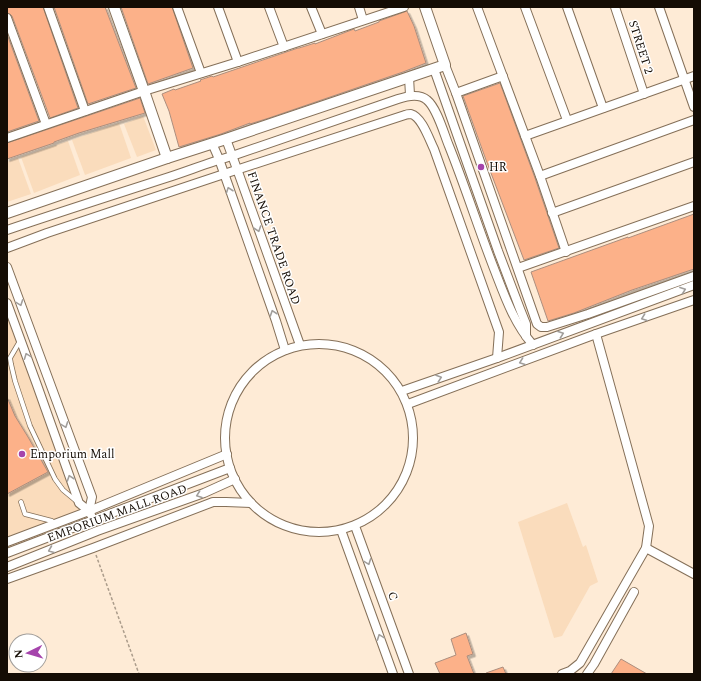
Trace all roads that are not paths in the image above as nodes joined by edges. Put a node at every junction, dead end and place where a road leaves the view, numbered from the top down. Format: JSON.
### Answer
{"nodes":[{"id":1,"x":48,"y":7,"type":"edge"},
{"id":2,"x":114,"y":7,"type":"edge"},
{"id":3,"x":177,"y":7,"type":"edge"},
{"id":4,"x":218,"y":7,"type":"edge"},
{"id":5,"x":268,"y":7,"type":"edge"},
{"id":6,"x":311,"y":7,"type":"edge"},
{"id":7,"x":358,"y":7,"type":"edge"},
{"id":8,"x":404,"y":7,"type":"edge"},
{"id":9,"x":425,"y":7,"type":"edge"},
{"id":10,"x":477,"y":7,"type":"edge"},
{"id":11,"x":525,"y":7,"type":"edge"},
{"id":12,"x":566,"y":7,"type":"edge"},
{"id":13,"x":615,"y":7,"type":"edge"},
{"id":14,"x":658,"y":7,"type":"edge"},
{"id":15,"x":7,"y":18,"type":"edge"},
{"id":16,"x":363,"y":20,"type":"junction"},
{"id":17,"x":322,"y":34,"type":"junction"},
{"id":18,"x":284,"y":47,"type":"junction"},
{"id":19,"x":238,"y":62,"type":"junction"},
{"id":20,"x":446,"y":65,"type":"junction"},
{"id":21,"x":434,"y":69,"type":"junction"},
{"id":22,"x":201,"y":73,"type":"junction"},
{"id":23,"x":503,"y":76,"type":"junction"},
{"id":24,"x":694,"y":76,"type":"edge"},
{"id":25,"x":410,"y":77,"type":"junction"},
{"id":26,"x":684,"y":79,"type":"junction"},
{"id":27,"x":144,"y":91,"type":"junction"},
{"id":28,"x":456,"y":92,"type":"junction"},
{"id":29,"x":644,"y":94,"type":"junction"},
{"id":30,"x":410,"y":96,"type":"junction"},
{"id":31,"x":694,"y":107,"type":"edge"},
{"id":32,"x":603,"y":108,"type":"junction"},
{"id":33,"x":85,"y":111,"type":"junction"},
{"id":34,"x":567,"y":120,"type":"junction"},
{"id":35,"x":694,"y":120,"type":"edge"},
{"id":36,"x":46,"y":124,"type":"junction"},
{"id":37,"x":525,"y":136,"type":"junction"},
{"id":38,"x":7,"y":138,"type":"edge"},
{"id":39,"x":226,"y":139,"type":"junction"},
{"id":40,"x":212,"y":143,"type":"junction"},
{"id":41,"x":232,"y":156,"type":"junction"},
{"id":42,"x":166,"y":158,"type":"junction"},
{"id":43,"x":219,"y":159,"type":"junction"},
{"id":44,"x":694,"y":162,"type":"edge"},
{"id":45,"x":237,"y":169,"type":"junction"},
{"id":46,"x":224,"y":174,"type":"junction"},
{"id":47,"x":540,"y":176,"type":"junction"},
{"id":48,"x":694,"y":206,"type":"edge"},
{"id":49,"x":7,"y":213,"type":"edge"},
{"id":50,"x":552,"y":213,"type":"junction"},
{"id":51,"x":7,"y":230,"type":"edge"},
{"id":52,"x":7,"y":248,"type":"edge"},
{"id":53,"x":566,"y":252,"type":"junction"},
{"id":54,"x":7,"y":267,"type":"edge"},
{"id":55,"x":518,"y":268,"type":"junction"},
{"id":56,"x":694,"y":276,"type":"edge"},
{"id":57,"x":694,"y":286,"type":"edge"},
{"id":58,"x":694,"y":300,"type":"edge"},
{"id":59,"x":7,"y":303,"type":"edge"},
{"id":60,"x":596,"y":334,"type":"junction"},
{"id":61,"x":526,"y":337,"type":"junction"},
{"id":62,"x":21,"y":340,"type":"junction"},
{"id":63,"x":300,"y":345,"type":"junction"},
{"id":64,"x":533,"y":345,"type":"junction"},
{"id":65,"x":285,"y":350,"type":"junction"},
{"id":66,"x":497,"y":358,"type":"junction"},
{"id":67,"x":402,"y":391,"type":"junction"},
{"id":68,"x":408,"y":404,"type":"junction"},
{"id":69,"x":227,"y":454,"type":"junction"},
{"id":70,"x":230,"y":468,"type":"junction"},
{"id":71,"x":235,"y":479,"type":"junction"},
{"id":72,"x":21,"y":502,"type":"dead end"},
{"id":73,"x":79,"y":502,"type":"junction"},
{"id":74,"x":251,"y":503,"type":"junction"},
{"id":75,"x":89,"y":511,"type":"junction"},
{"id":76,"x":93,"y":520,"type":"junction"},
{"id":77,"x":54,"y":525,"type":"junction"},
{"id":78,"x":355,"y":526,"type":"junction"},
{"id":79,"x":341,"y":530,"type":"junction"},
{"id":80,"x":7,"y":542,"type":"edge"},
{"id":81,"x":646,"y":548,"type":"junction"},
{"id":82,"x":7,"y":553,"type":"edge"},
{"id":83,"x":7,"y":567,"type":"edge"},
{"id":84,"x":694,"y":574,"type":"edge"},
{"id":85,"x":7,"y":579,"type":"edge"},
{"id":86,"x":634,"y":592,"type":"dead end"},
{"id":87,"x":393,"y":674,"type":"edge"},
{"id":88,"x":409,"y":674,"type":"edge"},
{"id":89,"x":562,"y":674,"type":"edge"},
{"id":90,"x":587,"y":674,"type":"edge"}],
"edges":[{"from":1,"to":33,"type":"street"},
{"from":2,"to":27,"type":"street"},
{"from":3,"to":22,"type":"street"},
{"from":4,"to":19,"type":"street"},
{"from":5,"to":18,"type":"street"},
{"from":6,"to":17,"type":"street"},
{"from":7,"to":16,"type":"street"},
{"from":8,"to":16,"type":"street"},
{"from":9,"to":20,"type":"street"},
{"from":10,"to":23,"type":"street"},
{"from":11,"to":34,"type":"street"},
{"from":12,"to":32,"type":"street"},
{"from":13,"to":29,"type":"street","name":"STREET 2"},
{"from":14,"to":26,"type":"street"},
{"from":15,"to":36,"type":"street"},
{"from":16,"to":17,"type":"street"},
{"from":17,"to":18,"type":"street"},
{"from":18,"to":19,"type":"street"},
{"from":19,"to":22,"type":"street"},
{"from":20,"to":21,"type":"street"},
{"from":20,"to":28,"type":"street"},
{"from":21,"to":25,"type":"street"},
{"from":21,"to":61,"type":"street"},
{"from":22,"to":27,"type":"street"},
{"from":23,"to":28,"type":"street"},
{"from":23,"to":37,"type":"street"},
{"from":24,"to":26,"type":"street"},
{"from":25,"to":30,"type":"street"},
{"from":25,"to":39,"type":"street"},
{"from":26,"to":29,"type":"street"},
{"from":26,"to":31,"type":"street"},
{"from":27,"to":33,"type":"street"},
{"from":27,"to":42,"type":"street"},
{"from":28,"to":55,"type":"street"},
{"from":29,"to":32,"type":"street"},
{"from":30,"to":41,"type":"street"},
{"from":30,"to":61,"type":"street"},
{"from":32,"to":34,"type":"street"},
{"from":33,"to":36,"type":"street"},
{"from":34,"to":37,"type":"street"},
{"from":35,"to":47,"type":"street"},
{"from":36,"to":38,"type":"street"},
{"from":37,"to":47,"type":"street"},
{"from":39,"to":40,"type":"street"},
{"from":39,"to":41,"type":"street","name":"FINANCE TRADE ROAD"},
{"from":40,"to":42,"type":"street"},
{"from":40,"to":43,"type":"street"},
{"from":41,"to":43,"type":"street"},
{"from":41,"to":45,"type":"street","name":"FINANCE TRADE ROAD"},
{"from":42,"to":49,"type":"street"},
{"from":43,"to":46,"type":"street"},
{"from":43,"to":51,"type":"street"},
{"from":44,"to":50,"type":"street"},
{"from":45,"to":46,"type":"street"},
{"from":45,"to":63,"type":"street","name":"FINANCE TRADE ROAD","one_way":true},
{"from":45,"to":66,"type":"street"},
{"from":46,"to":52,"type":"street"},
{"from":65,"to":46,"type":"street","one_way":true},
{"from":47,"to":50,"type":"street"},
{"from":48,"to":53,"type":"street"},
{"from":50,"to":53,"type":"street"},
{"from":53,"to":55,"type":"street"},
{"from":54,"to":75,"type":"street","one_way":true},
{"from":55,"to":56,"type":"street"},
{"from":64,"to":57,"type":"street","one_way":true},
{"from":58,"to":60,"type":"street","one_way":true},
{"from":59,"to":62,"type":"street"},
{"from":60,"to":68,"type":"street","one_way":true},
{"from":60,"to":81,"type":"street"},
{"from":61,"to":64,"type":"street"},
{"from":73,"to":62,"type":"street","one_way":true},
{"from":62,"to":73,"type":"lane"},
{"from":63,"to":65,"type":"street"},
{"from":63,"to":67,"type":"street"},
{"from":64,"to":66,"type":"street"},
{"from":65,"to":69,"type":"street"},
{"from":67,"to":66,"type":"street","one_way":true},
{"from":67,"to":68,"type":"street"},
{"from":68,"to":78,"type":"street"},
{"from":69,"to":70,"type":"street"},
{"from":69,"to":75,"type":"street"},
{"from":70,"to":71,"type":"street"},
{"from":70,"to":76,"type":"street"},
{"from":71,"to":74,"type":"street"},
{"from":71,"to":83,"type":"street","name":"EMPORIUM MALL ROAD","one_way":true},
{"from":72,"to":77,"type":"lane"},
{"from":73,"to":75,"type":"street"},
{"from":74,"to":79,"type":"street"},
{"from":74,"to":85,"type":"street"},
{"from":75,"to":76,"type":"street"},
{"from":75,"to":77,"type":"street"},
{"from":76,"to":82,"type":"street"},
{"from":77,"to":80,"type":"street"},
{"from":78,"to":79,"type":"street"},
{"from":78,"to":88,"type":"street","name":"C","one_way":true},
{"from":87,"to":79,"type":"street","one_way":true},
{"from":81,"to":84,"type":"street"},
{"from":81,"to":89,"type":"street"},
{"from":86,"to":90,"type":"street"}]}
